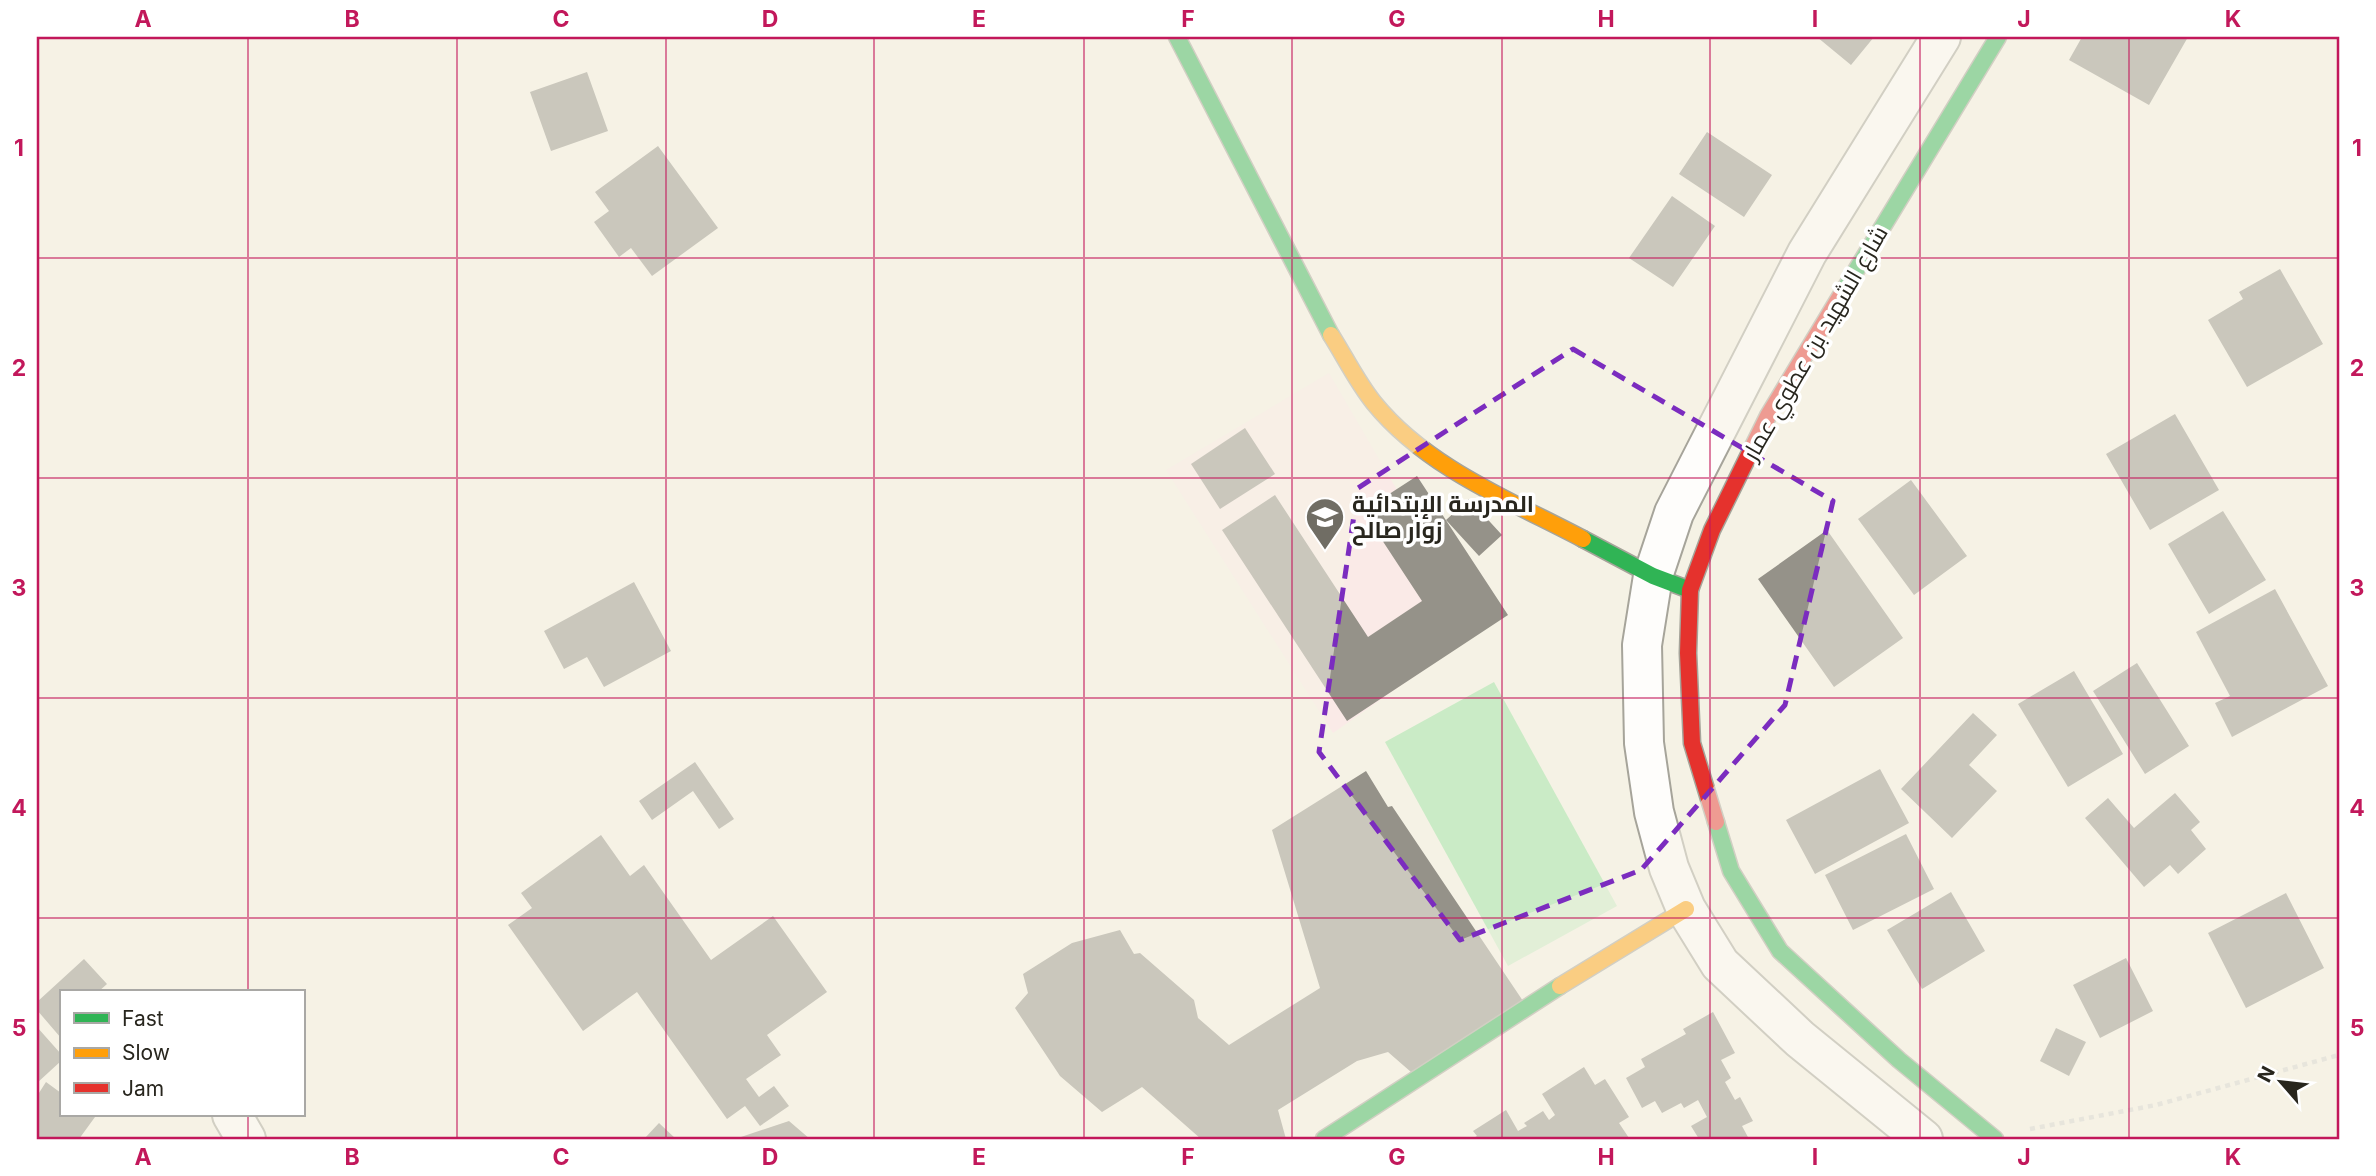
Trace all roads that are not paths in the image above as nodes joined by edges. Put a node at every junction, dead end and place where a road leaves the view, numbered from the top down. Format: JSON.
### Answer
{"nodes":[{"id":1,"x":1177,"y":37,"type":"edge"},
{"id":2,"x":1941,"y":37,"type":"edge"},
{"id":3,"x":1998,"y":37,"type":"edge"},
{"id":4,"x":1653,"y":576,"type":"junction"},
{"id":5,"x":1690,"y":590,"type":"junction"},
{"id":6,"x":1686,"y":909,"type":"junction"},
{"id":7,"x":233,"y":1116,"type":"edge"},
{"id":8,"x":1993,"y":1138,"type":"edge"},
{"id":9,"x":246,"y":1139,"type":"edge"},
{"id":10,"x":1324,"y":1139,"type":"edge"},
{"id":11,"x":1923,"y":1139,"type":"edge"}],
"edges":[{"from":1,"to":4,"type":"street"},
{"from":2,"to":4,"type":"street","name":"شارع الشهيد بن عطوي عمار"},
{"from":3,"to":5,"type":"street","name":"شارع الشهيد بن عطوي عمار"},
{"from":4,"to":5,"type":"street"},
{"from":4,"to":6,"type":"street","name":"شارع الشهيد بن عطوي عمار"},
{"from":5,"to":8,"type":"street","name":"شارع الشهيد بن عطوي عمار"},
{"from":6,"to":10,"type":"street"},
{"from":6,"to":11,"type":"street","name":"شارع الشهيد بن عطوي عمار"},
{"from":7,"to":9,"type":"street"}]}
